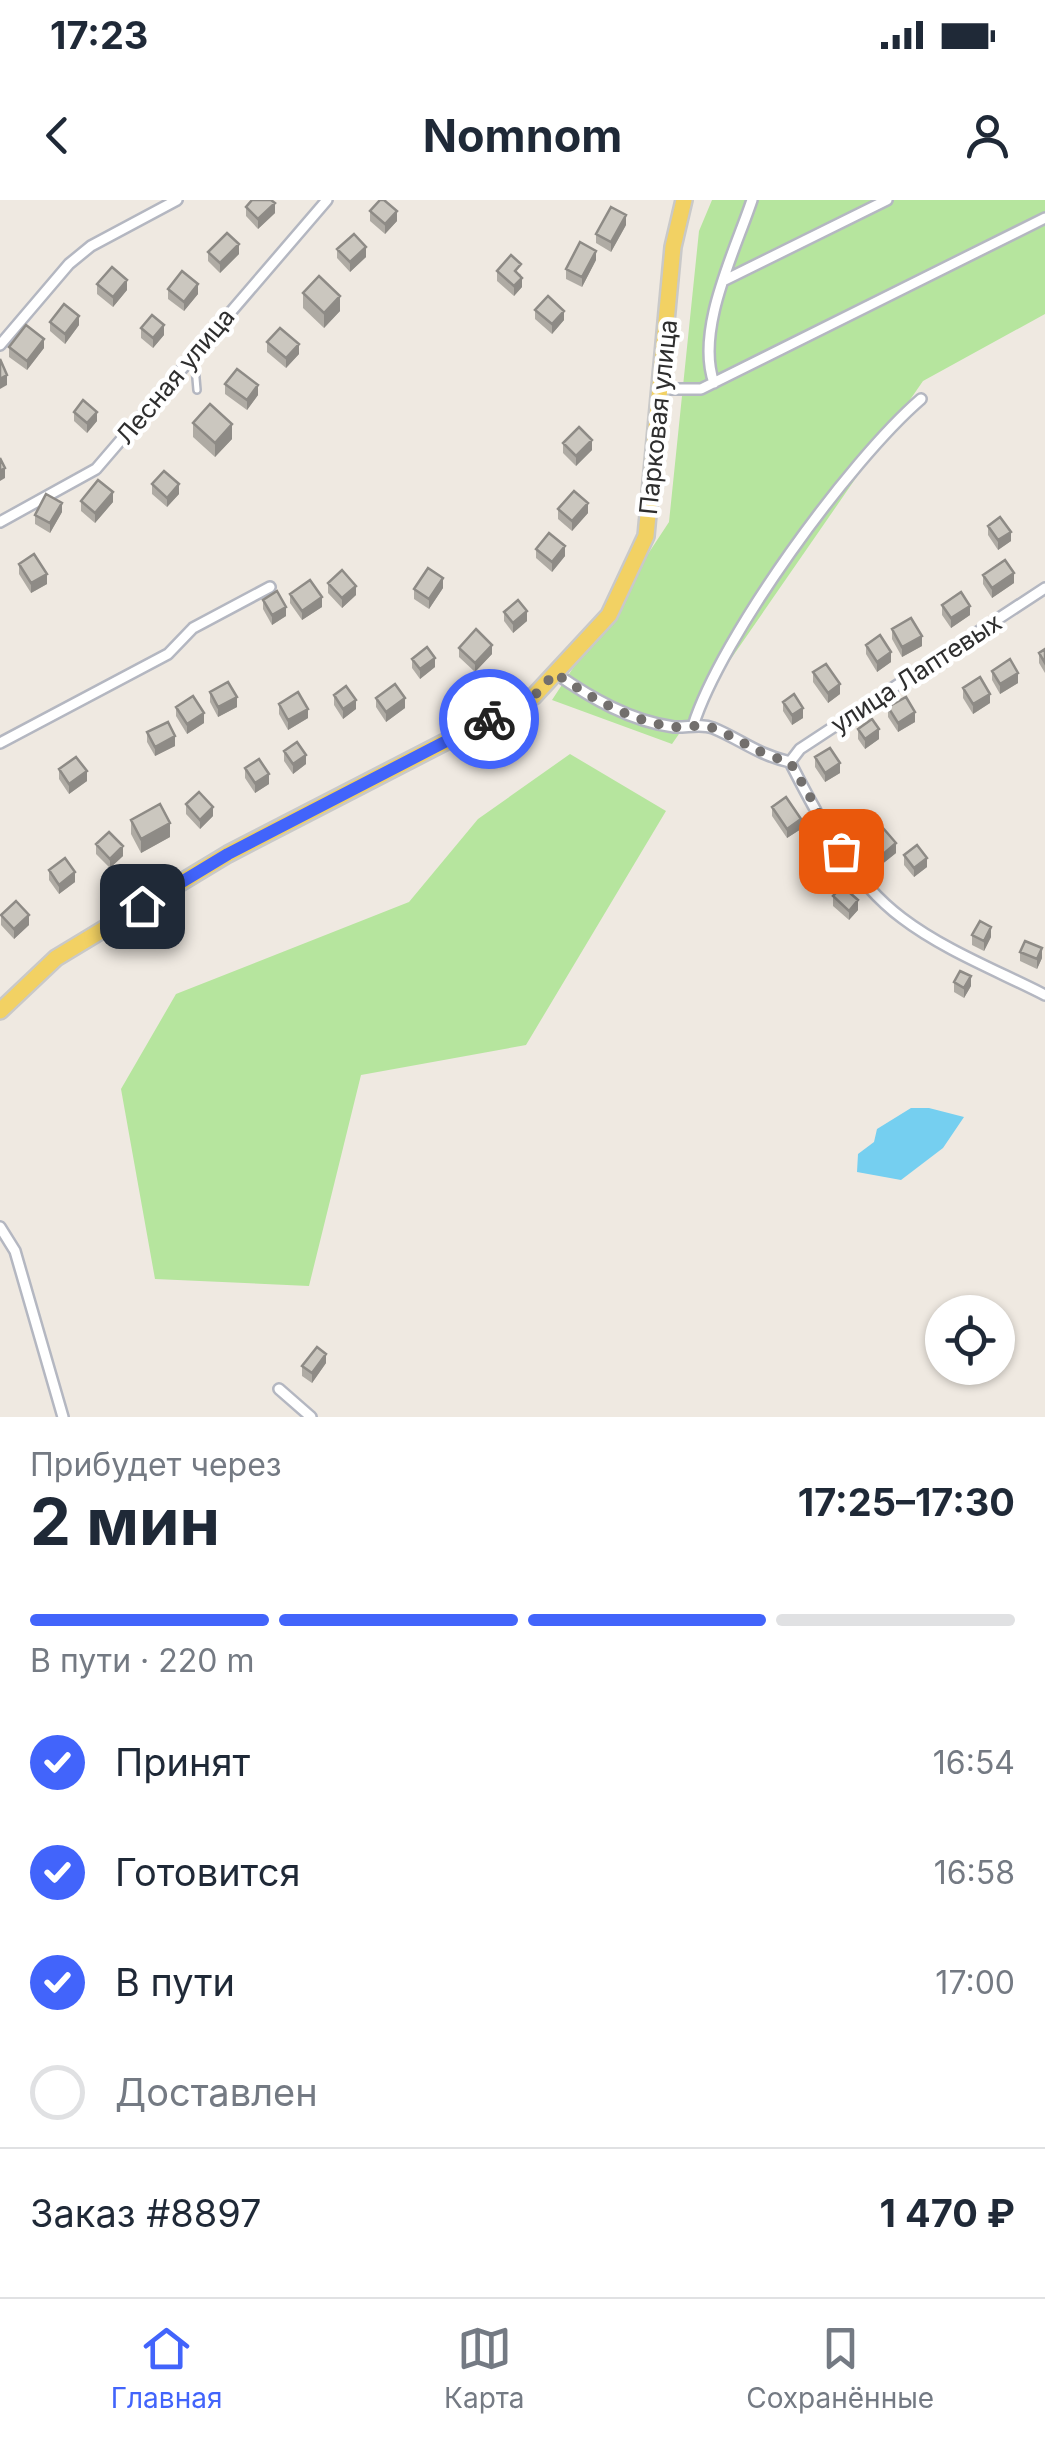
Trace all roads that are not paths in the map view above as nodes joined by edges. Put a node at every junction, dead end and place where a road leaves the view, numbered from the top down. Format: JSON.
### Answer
{"nodes":[{"id":1,"x":178,"y":200,"type":"edge"},
{"id":2,"x":327,"y":200,"type":"edge"},
{"id":3,"x":684,"y":200,"type":"edge"},
{"id":4,"x":752,"y":200,"type":"edge"},
{"id":5,"x":887,"y":200,"type":"edge"},
{"id":6,"x":1045,"y":218,"type":"edge"},
{"id":7,"x":726,"y":280,"type":"junction"},
{"id":8,"x":0,"y":345,"type":"edge"},
{"id":9,"x":194,"y":352,"type":"junction"},
{"id":10,"x":714,"y":383,"type":"junction"},
{"id":11,"x":662,"y":389,"type":"junction"},
{"id":12,"x":197,"y":390,"type":"dead end"},
{"id":13,"x":921,"y":399,"type":"dead end"},
{"id":14,"x":0,"y":522,"type":"edge"},
{"id":15,"x":270,"y":587,"type":"dead end"},
{"id":16,"x":1045,"y":588,"type":"edge"},
{"id":17,"x":555,"y":673,"type":"junction"},
{"id":18,"x":694,"y":726,"type":"junction"},
{"id":19,"x":0,"y":743,"type":"edge"},
{"id":20,"x":790,"y":762,"type":"junction"},
{"id":21,"x":1045,"y":995,"type":"edge"},
{"id":22,"x":0,"y":1011,"type":"edge"},
{"id":23,"x":0,"y":1227,"type":"edge"},
{"id":24,"x":279,"y":1390,"type":"dead end"},
{"id":25,"x":64,"y":1417,"type":"edge"},
{"id":26,"x":311,"y":1417,"type":"edge"}],
"edges":[{"from":1,"to":8,"type":"street"},
{"from":2,"to":9,"type":"street","name":"Лесная улица"},
{"from":3,"to":11,"type":"main road","name":"Парковая улица"},
{"from":4,"to":7,"type":"street"},
{"from":5,"to":7,"type":"street"},
{"from":6,"to":10,"type":"street"},
{"from":7,"to":10,"type":"street"},
{"from":9,"to":12,"type":"lane"},
{"from":9,"to":14,"type":"street","name":"Лесная улица"},
{"from":10,"to":11,"type":"street"},
{"from":11,"to":17,"type":"main road","name":"Парковая улица"},
{"from":13,"to":18,"type":"street"},
{"from":15,"to":19,"type":"street"},
{"from":16,"to":20,"type":"street","name":"улица Лаптевых"},
{"from":17,"to":18,"type":"street"},
{"from":17,"to":22,"type":"main road","name":"Парковая улица"},
{"from":18,"to":20,"type":"street"},
{"from":20,"to":21,"type":"street"},
{"from":23,"to":25,"type":"street"},
{"from":24,"to":26,"type":"street"}]}
